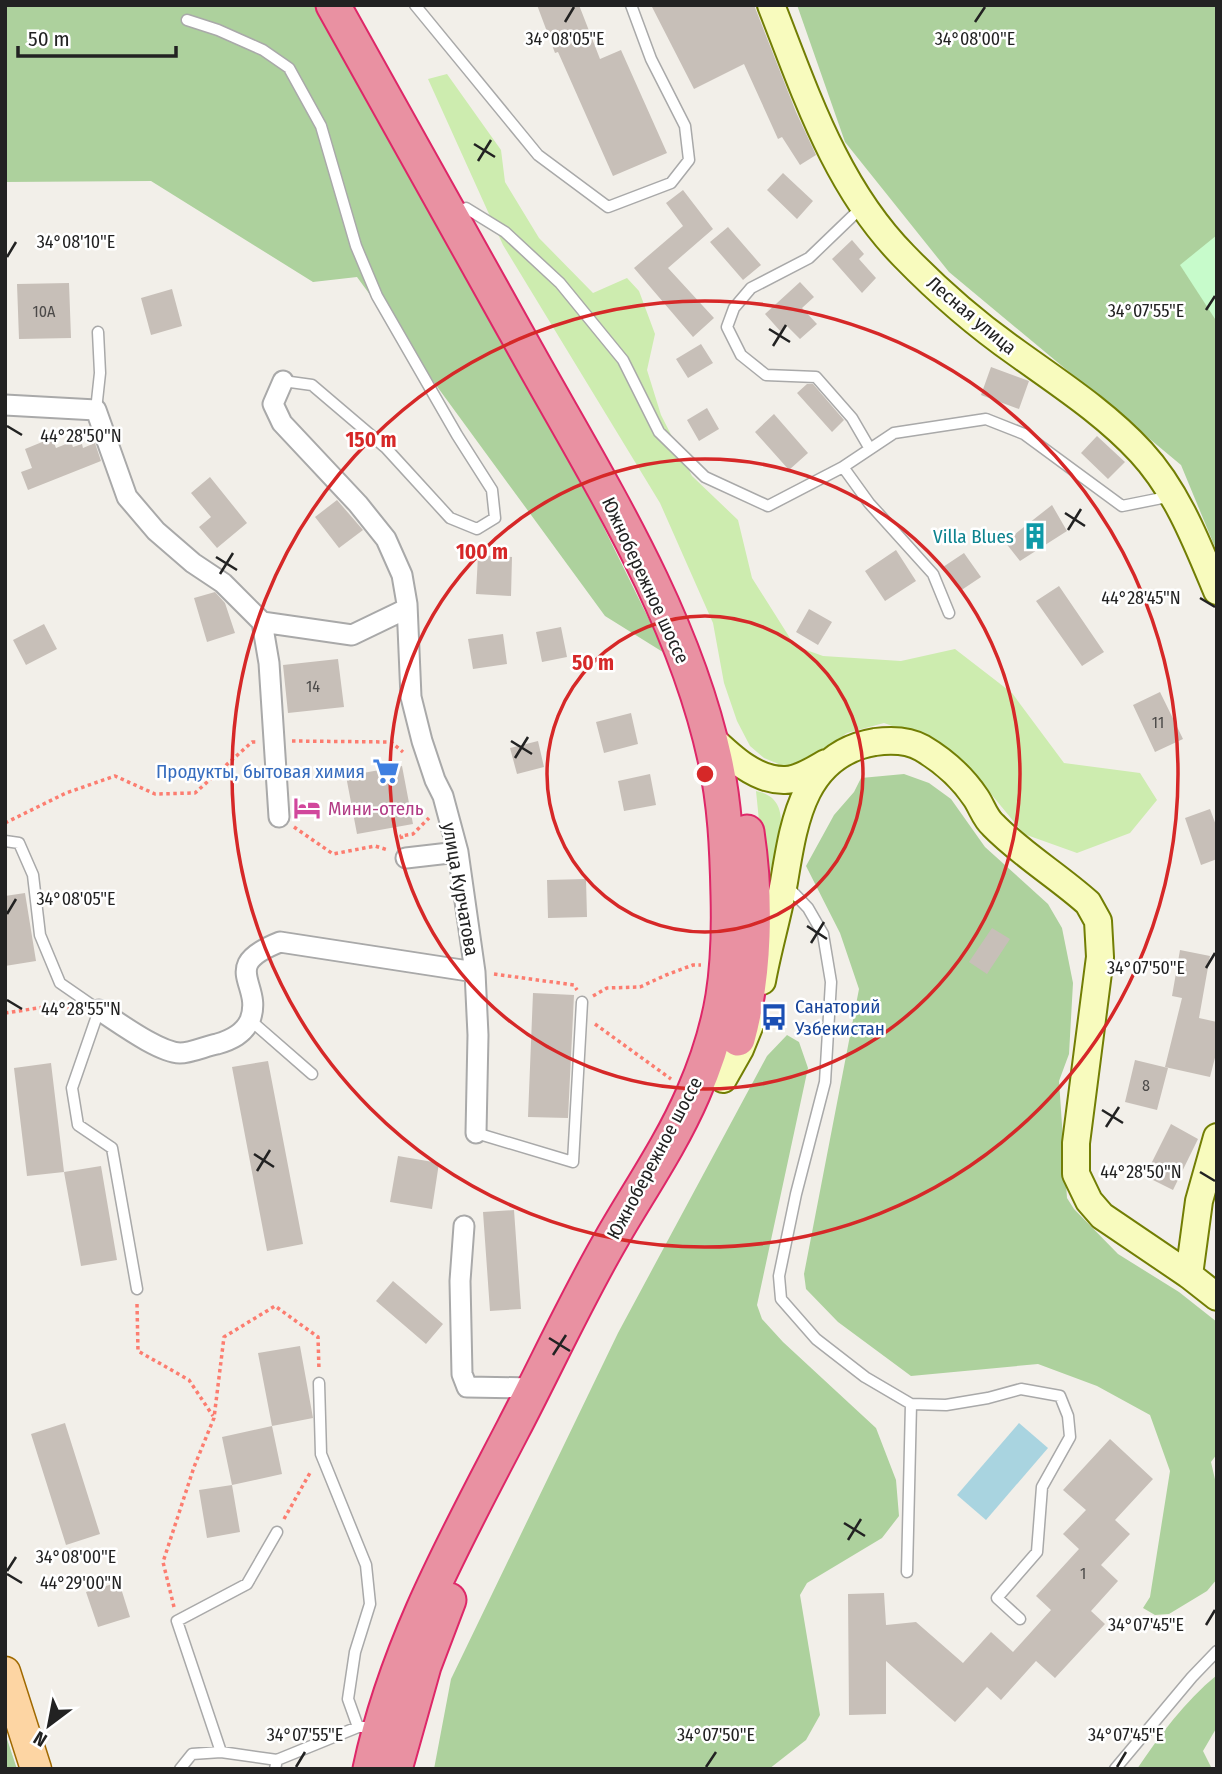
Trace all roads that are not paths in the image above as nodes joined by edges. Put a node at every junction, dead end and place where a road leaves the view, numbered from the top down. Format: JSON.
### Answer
{"nodes":[{"id":1,"x":333,"y":5,"type":"edge"},
{"id":2,"x":356,"y":5,"type":"edge"},
{"id":3,"x":415,"y":5,"type":"edge"},
{"id":4,"x":631,"y":5,"type":"edge"},
{"id":5,"x":771,"y":5,"type":"edge"},
{"id":6,"x":187,"y":20,"type":"dead end"},
{"id":7,"x":862,"y":206,"type":"junction"},
{"id":8,"x":467,"y":208,"type":"junction"},
{"id":9,"x":98,"y":332,"type":"dead end"},
{"id":10,"x":283,"y":381,"type":"joint"},
{"id":11,"x":5,"y":405,"type":"edge"},
{"id":12,"x":96,"y":410,"type":"junction"},
{"id":13,"x":870,"y":449,"type":"junction"},
{"id":14,"x":843,"y":467,"type":"junction"},
{"id":15,"x":1172,"y":496,"type":"junction"},
{"id":16,"x":1217,"y":592,"type":"edge"},
{"id":17,"x":406,"y":609,"type":"junction"},
{"id":18,"x":949,"y":613,"type":"dead end"},
{"id":19,"x":262,"y":622,"type":"junction"},
{"id":20,"x":709,"y":736,"type":"junction"},
{"id":21,"x":734,"y":760,"type":"junction"},
{"id":22,"x":826,"y":763,"type":"junction"},
{"id":23,"x":279,"y":817,"type":"road end"},
{"id":24,"x":5,"y":841,"type":"edge"},
{"id":25,"x":458,"y":852,"type":"junction"},
{"id":26,"x":406,"y":858,"type":"road end"},
{"id":27,"x":785,"y":869,"type":"junction"},
{"id":28,"x":729,"y":949,"type":"junction"},
{"id":29,"x":474,"y":972,"type":"junction"},
{"id":30,"x":582,"y":1002,"type":"road end"},
{"id":31,"x":100,"y":1010,"type":"junction"},
{"id":32,"x":250,"y":1020,"type":"junction"},
{"id":33,"x":312,"y":1074,"type":"dead end"},
{"id":34,"x":723,"y":1079,"type":"junction"},
{"id":35,"x":476,"y":1133,"type":"joint"},
{"id":36,"x":1217,"y":1136,"type":"edge"},
{"id":37,"x":464,"y":1226,"type":"dead end"},
{"id":38,"x":1203,"y":1283,"type":"edge"},
{"id":39,"x":137,"y":1289,"type":"road end"},
{"id":40,"x":319,"y":1383,"type":"road end"},
{"id":41,"x":534,"y":1388,"type":"junction"},
{"id":42,"x":911,"y":1405,"type":"junction"},
{"id":43,"x":277,"y":1532,"type":"road end"},
{"id":44,"x":907,"y":1572,"type":"dead end"},
{"id":45,"x":1020,"y":1619,"type":"dead end"},
{"id":46,"x":1217,"y":1651,"type":"edge"},
{"id":47,"x":5,"y":1672,"type":"edge"},
{"id":48,"x":5,"y":1699,"type":"edge"},
{"id":49,"x":381,"y":1726,"type":"junction"},
{"id":50,"x":221,"y":1752,"type":"junction"},
{"id":51,"x":276,"y":1764,"type":"edge"},
{"id":52,"x":27,"y":1769,"type":"edge"},
{"id":53,"x":36,"y":1769,"type":"edge"},
{"id":54,"x":180,"y":1769,"type":"edge"},
{"id":55,"x":370,"y":1769,"type":"edge"},
{"id":56,"x":395,"y":1769,"type":"edge"},
{"id":57,"x":1115,"y":1769,"type":"edge"}],
"edges":[{"from":1,"to":20,"type":"highway","name":"Южнобережное шоссе"},
{"from":2,"to":8,"type":"highway","name":"Южнобережное шоссе"},
{"from":3,"to":4,"type":"lane"},
{"from":5,"to":7,"type":"main road","name":"Лесная улица"},
{"from":6,"to":10,"type":"lane"},
{"from":7,"to":13,"type":"lane"},
{"from":7,"to":15,"type":"main road","name":"Лесная улица"},
{"from":8,"to":14,"type":"lane"},
{"from":8,"to":21,"type":"highway","name":"Южнобережное шоссе"},
{"from":9,"to":12,"type":"lane"},
{"from":10,"to":17,"type":"street","name":"улица Курчатова"},
{"from":11,"to":12,"type":"street"},
{"from":12,"to":19,"type":"street"},
{"from":13,"to":14,"type":"lane"},
{"from":13,"to":15,"type":"lane"},
{"from":14,"to":18,"type":"lane"},
{"from":15,"to":16,"type":"main road","name":"Лесная улица"},
{"from":17,"to":19,"type":"street"},
{"from":17,"to":25,"type":"street","name":"улица Курчатова"},
{"from":19,"to":23,"type":"street"},
{"from":20,"to":21,"type":"main road"},
{"from":20,"to":28,"type":"highway","name":"Южнобережное шоссе"},
{"from":21,"to":22,"type":"main road"},
{"from":21,"to":34,"type":"highway","name":"Южнобережное шоссе"},
{"from":22,"to":27,"type":"main road"},
{"from":22,"to":38,"type":"main road"},
{"from":24,"to":31,"type":"lane"},
{"from":25,"to":26,"type":"street"},
{"from":25,"to":29,"type":"street","name":"улица Курчатова"},
{"from":27,"to":28,"type":"main road"},
{"from":27,"to":34,"type":"main road"},
{"from":27,"to":42,"type":"lane"},
{"from":28,"to":41,"type":"highway","name":"Южнобережное шоссе"},
{"from":29,"to":32,"type":"street"},
{"from":29,"to":35,"type":"street","name":"улица Курчатова"},
{"from":30,"to":35,"type":"lane"},
{"from":31,"to":32,"type":"street"},
{"from":31,"to":39,"type":"lane"},
{"from":32,"to":33,"type":"lane"},
{"from":34,"to":49,"type":"highway","name":"Южнобережное шоссе"},
{"from":36,"to":38,"type":"main road"},
{"from":37,"to":41,"type":"street"},
{"from":40,"to":49,"type":"lane"},
{"from":41,"to":49,"type":"highway","name":"Южнобережное шоссе"},
{"from":42,"to":44,"type":"lane"},
{"from":42,"to":45,"type":"lane"},
{"from":43,"to":50,"type":"lane"},
{"from":46,"to":57,"type":"lane"},
{"from":47,"to":53,"type":"main road"},
{"from":48,"to":52,"type":"main road"},
{"from":49,"to":51,"type":"lane"},
{"from":49,"to":55,"type":"highway","name":"Южнобережное шоссе"},
{"from":49,"to":56,"type":"highway","name":"Южнобережное шоссе"},
{"from":50,"to":51,"type":"lane"},
{"from":50,"to":54,"type":"lane"}]}
